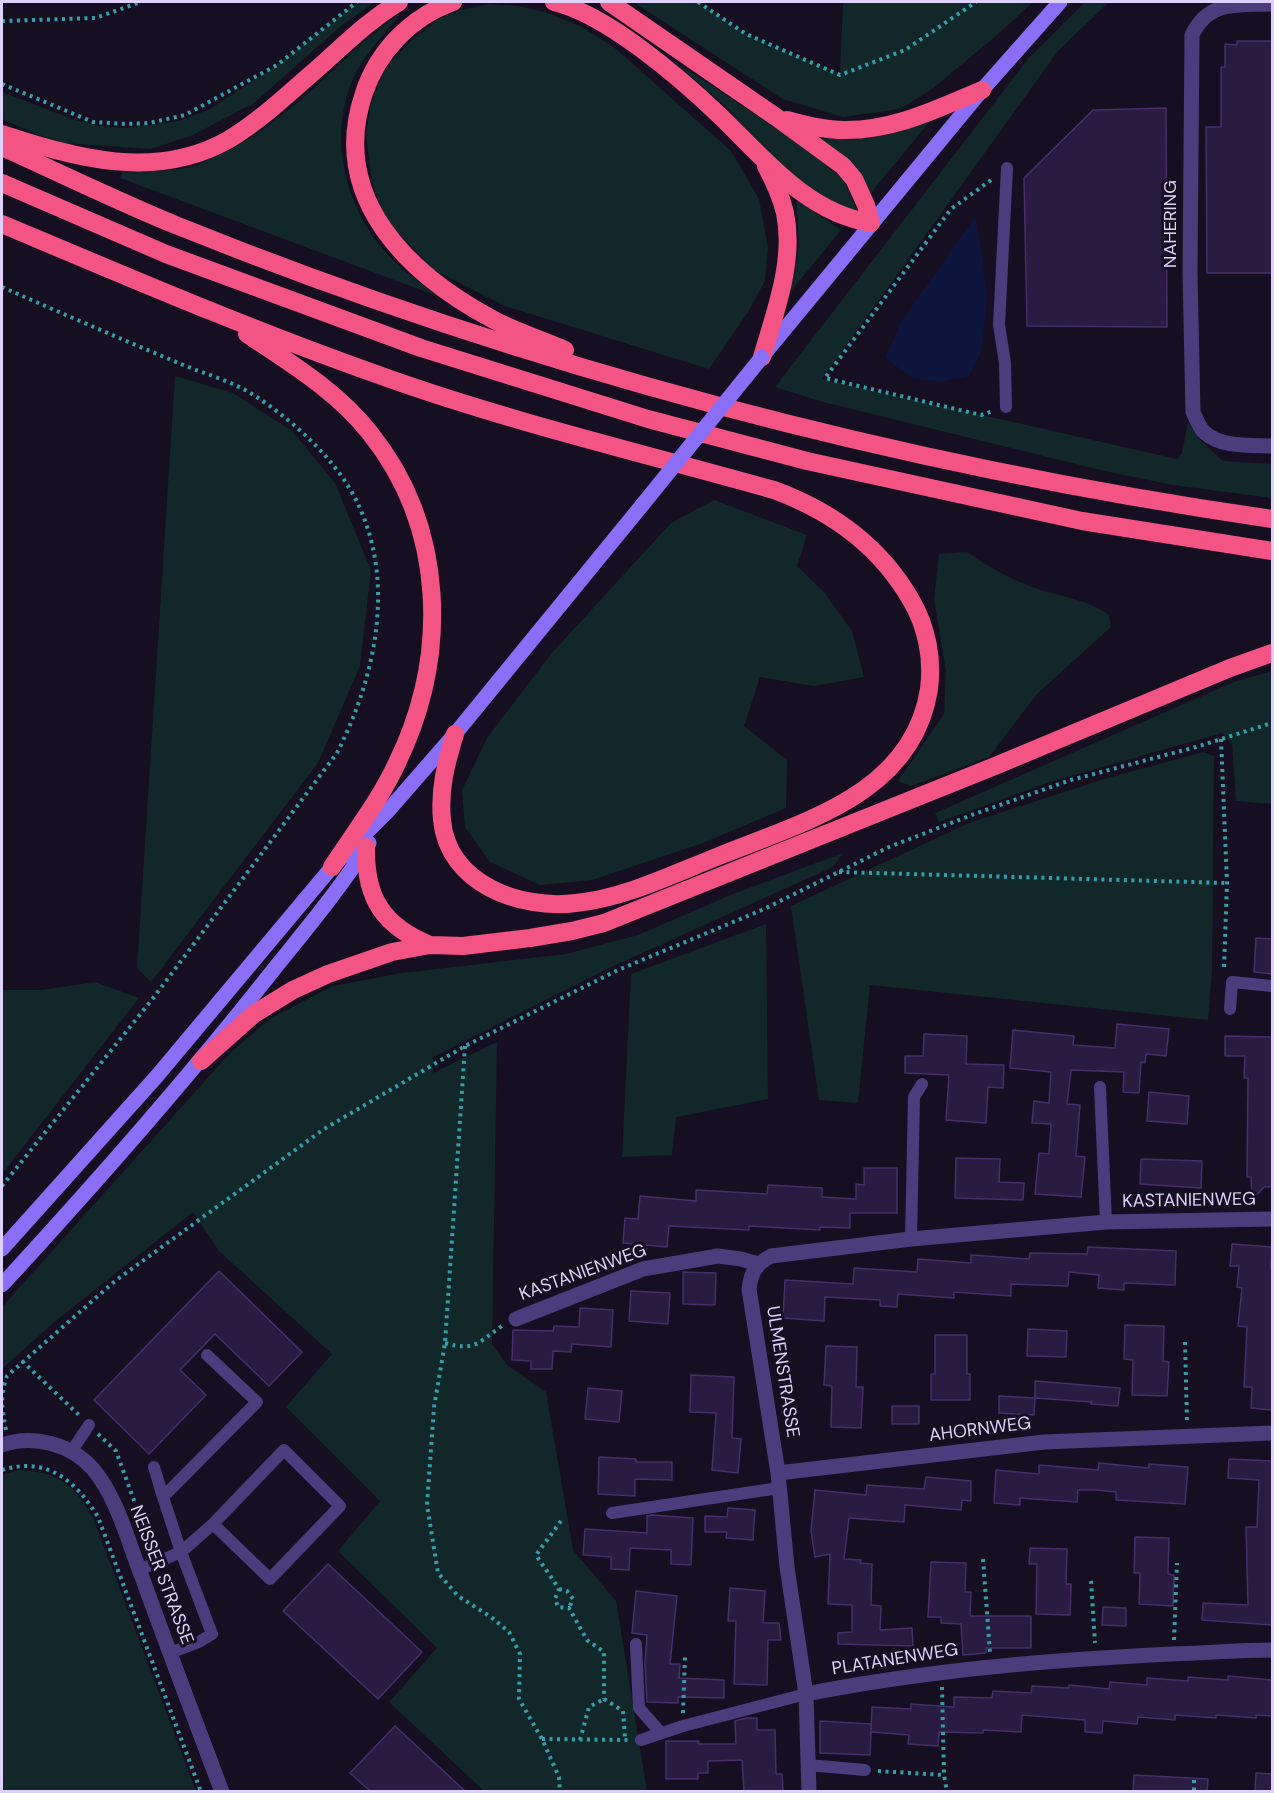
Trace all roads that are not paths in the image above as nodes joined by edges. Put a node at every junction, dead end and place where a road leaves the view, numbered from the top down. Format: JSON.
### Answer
{"nodes":[{"id":1,"x":399,"y":2,"type":"edge"},
{"id":2,"x":453,"y":2,"type":"edge"},
{"id":3,"x":554,"y":2,"type":"edge"},
{"id":4,"x":609,"y":2,"type":"edge"},
{"id":5,"x":1060,"y":2,"type":"edge"},
{"id":6,"x":1272,"y":4,"type":"edge"},
{"id":7,"x":982,"y":90,"type":"junction"},
{"id":8,"x":776,"y":117,"type":"junction"},
{"id":9,"x":2,"y":134,"type":"edge"},
{"id":10,"x":2,"y":147,"type":"edge"},
{"id":11,"x":760,"y":157,"type":"junction"},
{"id":12,"x":1007,"y":168,"type":"road end"},
{"id":13,"x":2,"y":183,"type":"edge"},
{"id":14,"x":871,"y":223,"type":"junction"},
{"id":15,"x":2,"y":224,"type":"edge"},
{"id":16,"x":220,"y":316,"type":"junction"},
{"id":17,"x":762,"y":357,"type":"junction"},
{"id":18,"x":655,"y":389,"type":"junction"},
{"id":19,"x":1006,"y":407,"type":"road end"},
{"id":20,"x":1272,"y":446,"type":"edge"},
{"id":21,"x":1272,"y":519,"type":"edge"},
{"id":22,"x":1272,"y":551,"type":"edge"},
{"id":23,"x":1272,"y":653,"type":"edge"},
{"id":24,"x":455,"y":734,"type":"junction"},
{"id":25,"x":387,"y":812,"type":"junction"},
{"id":26,"x":366,"y":847,"type":"junction"},
{"id":27,"x":332,"y":867,"type":"junction"},
{"id":28,"x":430,"y":945,"type":"junction"},
{"id":29,"x":1272,"y":986,"type":"edge"},
{"id":30,"x":1230,"y":1009,"type":"dead end"},
{"id":31,"x":201,"y":1060,"type":"junction"},
{"id":32,"x":922,"y":1084,"type":"dead end"},
{"id":33,"x":1100,"y":1088,"type":"dead end"},
{"id":34,"x":1272,"y":1219,"type":"edge"},
{"id":35,"x":1106,"y":1222,"type":"junction"},
{"id":36,"x":911,"y":1239,"type":"junction"},
{"id":37,"x":2,"y":1249,"type":"edge"},
{"id":38,"x":758,"y":1264,"type":"junction"},
{"id":39,"x":2,"y":1285,"type":"edge"},
{"id":40,"x":516,"y":1318,"type":"dead end"},
{"id":41,"x":207,"y":1355,"type":"dead end"},
{"id":42,"x":89,"y":1425,"type":"dead end"},
{"id":43,"x":1272,"y":1434,"type":"edge"},
{"id":44,"x":5,"y":1444,"type":"edge"},
{"id":45,"x":71,"y":1452,"type":"junction"},
{"id":46,"x":154,"y":1467,"type":"dead end"},
{"id":47,"x":779,"y":1480,"type":"junction"},
{"id":48,"x":163,"y":1497,"type":"junction"},
{"id":49,"x":612,"y":1513,"type":"dead end"},
{"id":50,"x":213,"y":1524,"type":"junction"},
{"id":51,"x":181,"y":1552,"type":"junction"},
{"id":52,"x":139,"y":1570,"type":"junction"},
{"id":53,"x":636,"y":1644,"type":"dead end"},
{"id":54,"x":1272,"y":1650,"type":"edge"},
{"id":55,"x":170,"y":1653,"type":"junction"},
{"id":56,"x":806,"y":1694,"type":"junction"},
{"id":57,"x":662,"y":1733,"type":"junction"},
{"id":58,"x":641,"y":1740,"type":"road end"},
{"id":59,"x":808,"y":1765,"type":"junction"},
{"id":60,"x":865,"y":1770,"type":"road end"},
{"id":61,"x":222,"y":1791,"type":"edge"},
{"id":62,"x":809,"y":1791,"type":"edge"}],
"edges":[{"from":1,"to":9,"type":"highway"},
{"from":2,"to":18,"type":"highway"},
{"from":3,"to":11,"type":"highway"},
{"from":4,"to":8,"type":"highway"},
{"from":5,"to":7,"type":"main road"},
{"from":6,"to":20,"type":"street","name":"NAHERING"},
{"from":7,"to":8,"type":"highway"},
{"from":7,"to":14,"type":"main road"},
{"from":8,"to":14,"type":"highway"},
{"from":10,"to":18,"type":"highway"},
{"from":11,"to":14,"type":"highway"},
{"from":11,"to":17,"type":"highway"},
{"from":12,"to":19,"type":"lane"},
{"from":13,"to":22,"type":"highway"},
{"from":14,"to":17,"type":"main road"},
{"from":15,"to":16,"type":"highway"},
{"from":16,"to":24,"type":"highway"},
{"from":16,"to":27,"type":"highway"},
{"from":17,"to":24,"type":"main road","bridge":true},
{"from":18,"to":21,"type":"highway"},
{"from":23,"to":28,"type":"highway"},
{"from":24,"to":25,"type":"main road"},
{"from":25,"to":26,"type":"main road"},
{"from":25,"to":27,"type":"main road"},
{"from":26,"to":28,"type":"highway"},
{"from":26,"to":31,"type":"main road"},
{"from":27,"to":37,"type":"main road"},
{"from":28,"to":31,"type":"highway"},
{"from":29,"to":30,"type":"lane"},
{"from":31,"to":39,"type":"main road"},
{"from":32,"to":36,"type":"lane"},
{"from":33,"to":35,"type":"lane","name":"KASTANIENWEG"},
{"from":34,"to":35,"type":"street","name":"KASTANIENWEG"},
{"from":35,"to":36,"type":"street","name":"KASTANIENWEG"},
{"from":36,"to":38,"type":"street","name":"KASTANIENWEG"},
{"from":38,"to":40,"type":"street","name":"KASTANIENWEG"},
{"from":38,"to":47,"type":"street","name":"ULMENSTRASSE"},
{"from":41,"to":48,"type":"lane"},
{"from":42,"to":45,"type":"lane"},
{"from":43,"to":47,"type":"street","name":"AHORNWEG"},
{"from":44,"to":45,"type":"street","name":"NEISSER STRASSE"},
{"from":45,"to":52,"type":"street","name":"NEISSER STRASSE"},
{"from":46,"to":48,"type":"lane"},
{"from":47,"to":49,"type":"lane"},
{"from":47,"to":56,"type":"street","name":"ULMENSTRASSE"},
{"from":48,"to":51,"type":"lane"},
{"from":50,"to":50,"type":"lane"},
{"from":50,"to":51,"type":"lane"},
{"from":51,"to":52,"type":"lane"},
{"from":51,"to":55,"type":"lane"},
{"from":52,"to":55,"type":"street","name":"NEISSER STRASSE"},
{"from":53,"to":57,"type":"lane"},
{"from":54,"to":56,"type":"street","name":"PLATANENWEG"},
{"from":55,"to":61,"type":"street","name":"NEISSER STRASSE"},
{"from":56,"to":57,"type":"lane"},
{"from":56,"to":59,"type":"street","name":"ULMENSTRASSE"},
{"from":57,"to":58,"type":"lane"},
{"from":59,"to":60,"type":"lane"},
{"from":59,"to":62,"type":"street","name":"ULMENSTRASSE"}]}
